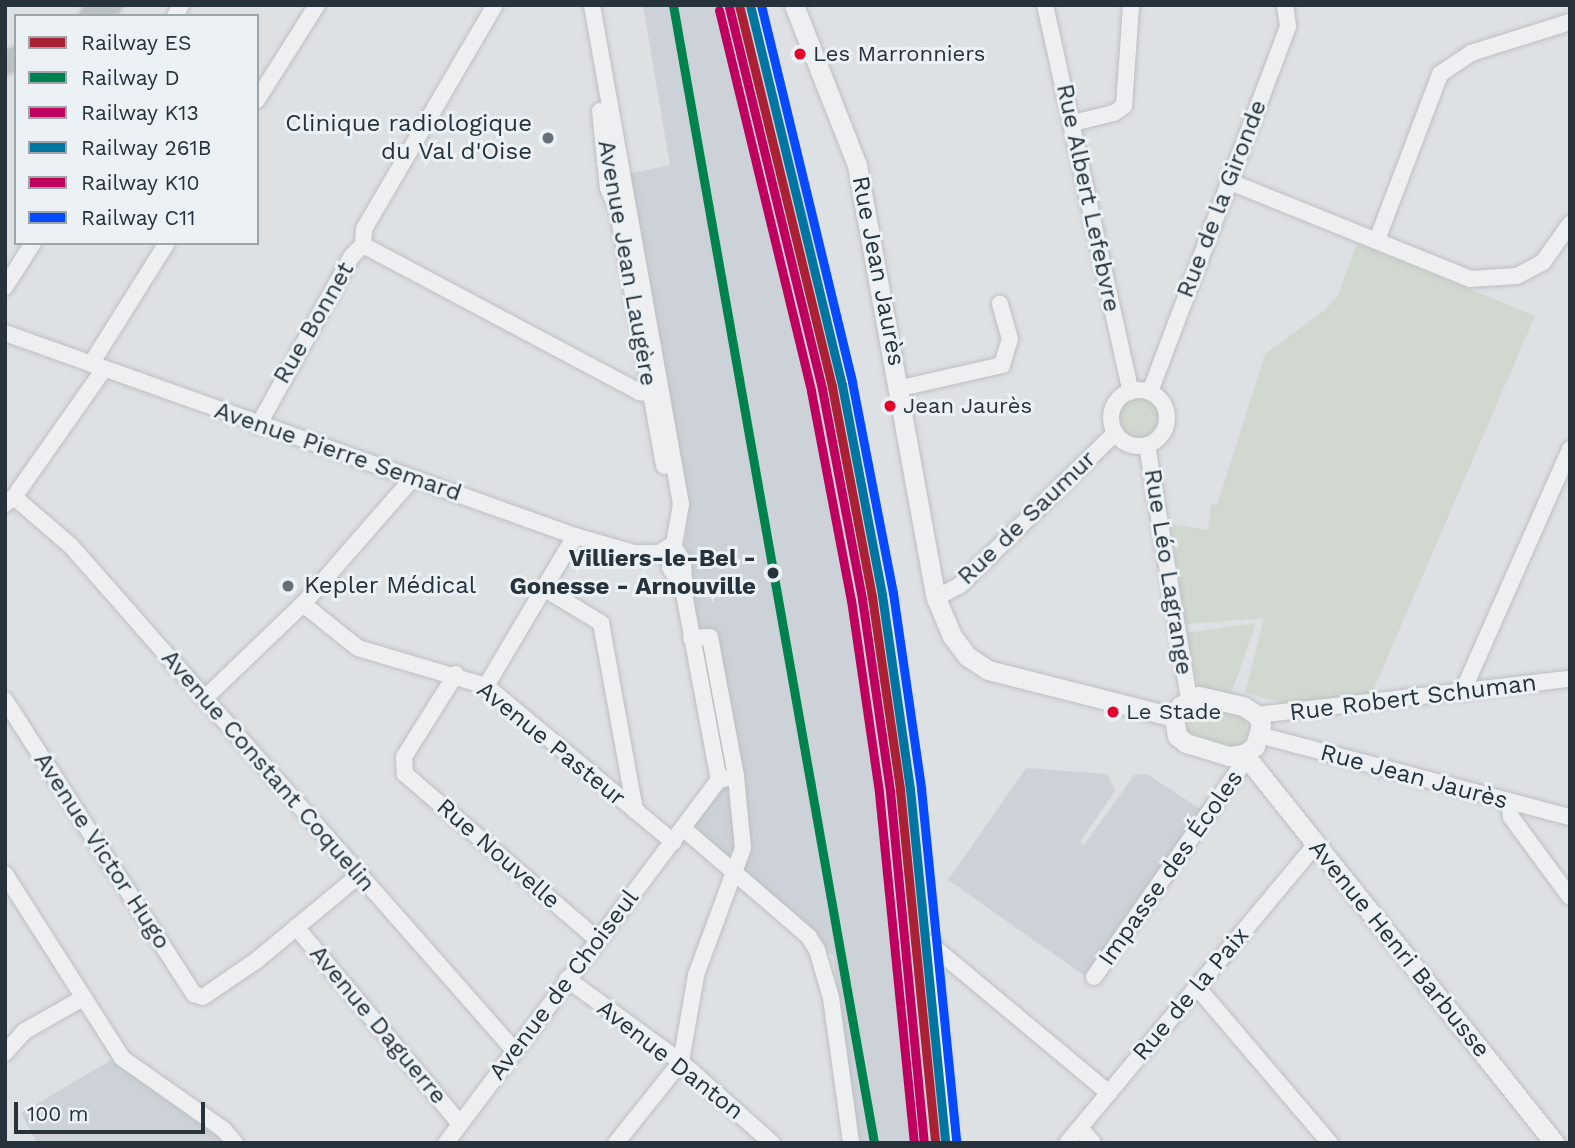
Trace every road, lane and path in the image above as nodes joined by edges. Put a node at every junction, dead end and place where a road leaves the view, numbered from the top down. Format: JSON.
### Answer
{"nodes":[{"id":1,"x":110,"y":5,"type":"edge"},
{"id":2,"x":317,"y":5,"type":"edge"},
{"id":3,"x":495,"y":5,"type":"edge"},
{"id":4,"x":580,"y":5,"type":"edge"},
{"id":5,"x":592,"y":5,"type":"edge"},
{"id":6,"x":794,"y":5,"type":"edge"},
{"id":7,"x":1045,"y":5,"type":"edge"},
{"id":8,"x":1131,"y":5,"type":"edge"},
{"id":9,"x":1285,"y":5,"type":"edge"},
{"id":10,"x":94,"y":14,"type":"edge"},
{"id":11,"x":1570,"y":22,"type":"edge"},
{"id":12,"x":259,"y":97,"type":"edge"},
{"id":13,"x":1073,"y":123,"type":"junction"},
{"id":14,"x":1228,"y":181,"type":"junction"},
{"id":15,"x":1570,"y":224,"type":"edge"},
{"id":16,"x":1377,"y":240,"type":"junction"},
{"id":17,"x":32,"y":245,"type":"edge"},
{"id":18,"x":166,"y":245,"type":"edge"},
{"id":19,"x":363,"y":245,"type":"junction"},
{"id":20,"x":5,"y":287,"type":"edge"},
{"id":21,"x":1000,"y":303,"type":"dead end"},
{"id":22,"x":5,"y":333,"type":"edge"},
{"id":23,"x":97,"y":366,"type":"junction"},
{"id":24,"x":909,"y":386,"type":"junction"},
{"id":25,"x":1131,"y":391,"type":"junction"},
{"id":26,"x":1150,"y":392,"type":"junction"},
{"id":27,"x":657,"y":395,"type":"junction"},
{"id":28,"x":258,"y":426,"type":"junction"},
{"id":29,"x":1115,"y":433,"type":"junction"},
{"id":30,"x":1147,"y":445,"type":"junction"},
{"id":31,"x":1570,"y":449,"type":"edge"},
{"id":32,"x":413,"y":478,"type":"junction"},
{"id":33,"x":10,"y":500,"type":"edge"},
{"id":34,"x":575,"y":536,"type":"junction"},
{"id":35,"x":672,"y":545,"type":"junction"},
{"id":36,"x":545,"y":589,"type":"junction"},
{"id":37,"x":936,"y":598,"type":"junction"},
{"id":38,"x":303,"y":604,"type":"junction"},
{"id":39,"x":691,"y":638,"type":"junction"},
{"id":40,"x":456,"y":674,"type":"junction"},
{"id":41,"x":1570,"y":679,"type":"edge"},
{"id":42,"x":486,"y":686,"type":"junction"},
{"id":43,"x":1462,"y":693,"type":"junction"},
{"id":44,"x":206,"y":697,"type":"junction"},
{"id":45,"x":1189,"y":699,"type":"junction"},
{"id":46,"x":5,"y":700,"type":"edge"},
{"id":47,"x":1257,"y":715,"type":"junction"},
{"id":48,"x":1174,"y":717,"type":"junction"},
{"id":49,"x":1259,"y":735,"type":"junction"},
{"id":50,"x":1246,"y":756,"type":"junction"},
{"id":51,"x":736,"y":776,"type":"junction"},
{"id":52,"x":719,"y":780,"type":"junction"},
{"id":53,"x":1508,"y":802,"type":"junction"},
{"id":54,"x":635,"y":811,"type":"junction"},
{"id":55,"x":1570,"y":817,"type":"edge"},
{"id":56,"x":684,"y":829,"type":"junction"},
{"id":57,"x":673,"y":842,"type":"junction"},
{"id":58,"x":1315,"y":845,"type":"junction"},
{"id":59,"x":734,"y":873,"type":"junction"},
{"id":60,"x":5,"y":874,"type":"edge"},
{"id":61,"x":358,"y":876,"type":"junction"},
{"id":62,"x":1570,"y":897,"type":"edge"},
{"id":63,"x":296,"y":927,"type":"junction"},
{"id":64,"x":597,"y":939,"type":"junction"},
{"id":65,"x":1094,"y":977,"type":"dead end"},
{"id":66,"x":567,"y":979,"type":"junction"},
{"id":67,"x":1197,"y":987,"type":"junction"},
{"id":68,"x":83,"y":998,"type":"junction"},
{"id":69,"x":514,"y":1050,"type":"junction"},
{"id":70,"x":5,"y":1053,"type":"edge"},
{"id":71,"x":681,"y":1062,"type":"junction"},
{"id":72,"x":1109,"y":1093,"type":"junction"},
{"id":73,"x":460,"y":1124,"type":"junction"},
{"id":74,"x":1080,"y":1128,"type":"junction"},
{"id":75,"x":235,"y":1143,"type":"edge"},
{"id":76,"x":446,"y":1143,"type":"edge"},
{"id":77,"x":616,"y":1143,"type":"edge"},
{"id":78,"x":772,"y":1143,"type":"edge"},
{"id":79,"x":851,"y":1143,"type":"edge"},
{"id":80,"x":948,"y":1143,"type":"edge"},
{"id":81,"x":1067,"y":1143,"type":"edge"},
{"id":82,"x":1093,"y":1143,"type":"edge"},
{"id":83,"x":1330,"y":1143,"type":"edge"},
{"id":84,"x":1555,"y":1143,"type":"edge"}],
"edges":[{"from":1,"to":10,"type":"main road"},
{"from":2,"to":12,"type":"street"},
{"from":3,"to":19,"type":"street","name":"Rue Bonnet"},
{"from":4,"to":27,"type":"street","name":"Avenue Jean Laugère"},
{"from":5,"to":27,"type":"street","name":"Avenue Jean Laugère"},
{"from":6,"to":24,"type":"street","name":"Rue Jean Jaurès"},
{"from":7,"to":13,"type":"street","name":"Rue Albert Lefebvre"},
{"from":8,"to":13,"type":"street"},
{"from":9,"to":14,"type":"street","name":"Rue de la Gironde"},
{"from":11,"to":16,"type":"street"},
{"from":13,"to":25,"type":"street","name":"Rue Albert Lefebvre"},
{"from":14,"to":16,"type":"street"},
{"from":14,"to":26,"type":"street","name":"Rue de la Gironde"},
{"from":15,"to":16,"type":"street"},
{"from":17,"to":20,"type":"street"},
{"from":18,"to":23,"type":"street"},
{"from":19,"to":27,"type":"street"},
{"from":19,"to":28,"type":"street","name":"Rue Bonnet"},
{"from":21,"to":24,"type":"street","name":"Rue Jean Jaurès"},
{"from":22,"to":23,"type":"street","name":"Avenue Pierre Semard"},
{"from":23,"to":28,"type":"street","name":"Avenue Pierre Semard"},
{"from":23,"to":33,"type":"street"},
{"from":24,"to":37,"type":"street","name":"Rue Jean Jaurès"},
{"from":25,"to":26,"type":"street"},
{"from":25,"to":29,"type":"street"},
{"from":26,"to":30,"type":"street"},
{"from":27,"to":35,"type":"street","name":"Avenue Jean Laugère"},
{"from":28,"to":32,"type":"street","name":"Avenue Pierre Semard"},
{"from":29,"to":30,"type":"street"},
{"from":29,"to":37,"type":"street","name":"Rue de Saumur"},
{"from":30,"to":45,"type":"street","name":"Rue Léo Lagrange"},
{"from":31,"to":43,"type":"street"},
{"from":32,"to":34,"type":"street","name":"Avenue Pierre Semard"},
{"from":32,"to":38,"type":"street"},
{"from":33,"to":44,"type":"street","name":"Avenue Constant Coquelin"},
{"from":34,"to":35,"type":"street","name":"Avenue Pierre Semard"},
{"from":34,"to":36,"type":"street"},
{"from":35,"to":39,"type":"street"},
{"from":36,"to":42,"type":"street"},
{"from":36,"to":54,"type":"street"},
{"from":37,"to":48,"type":"street","name":"Rue Jean Jaurès"},
{"from":38,"to":40,"type":"street","name":"Avenue Pasteur"},
{"from":38,"to":44,"type":"street"},
{"from":39,"to":51,"type":"street"},
{"from":39,"to":52,"type":"street"},
{"from":40,"to":42,"type":"street","name":"Avenue Pasteur"},
{"from":40,"to":64,"type":"street","name":"Rue Nouvelle"},
{"from":41,"to":43,"type":"street","name":"Rue Robert Schuman"},
{"from":42,"to":54,"type":"street","name":"Avenue Pasteur"},
{"from":43,"to":47,"type":"street","name":"Rue Robert Schuman"},
{"from":44,"to":61,"type":"street","name":"Avenue Constant Coquelin"},
{"from":45,"to":47,"type":"street"},
{"from":45,"to":48,"type":"street"},
{"from":46,"to":63,"type":"street","name":"Avenue Victor Hugo"},
{"from":47,"to":49,"type":"street"},
{"from":48,"to":50,"type":"street"},
{"from":49,"to":50,"type":"street"},
{"from":49,"to":53,"type":"street","name":"Rue Jean Jaurès"},
{"from":50,"to":58,"type":"street","name":"Avenue Henri Barbusse"},
{"from":50,"to":65,"type":"street","name":"Impasse des Écoles"},
{"from":51,"to":52,"type":"street"},
{"from":51,"to":59,"type":"street"},
{"from":52,"to":56,"type":"street","name":"Avenue de Choiseul"},
{"from":53,"to":55,"type":"street","name":"Rue Jean Jaurès"},
{"from":53,"to":62,"type":"street"},
{"from":54,"to":57,"type":"street","name":"Avenue Pasteur"},
{"from":56,"to":57,"type":"street","name":"Avenue de Choiseul"},
{"from":56,"to":59,"type":"street"},
{"from":57,"to":64,"type":"street","name":"Avenue de Choiseul"},
{"from":58,"to":67,"type":"street","name":"Rue de la Paix"},
{"from":58,"to":84,"type":"street","name":"Avenue Henri Barbusse"},
{"from":59,"to":71,"type":"street"},
{"from":59,"to":79,"type":"street"},
{"from":60,"to":68,"type":"street"},
{"from":61,"to":63,"type":"street"},
{"from":61,"to":69,"type":"street","name":"Avenue Constant Coquelin"},
{"from":63,"to":73,"type":"street","name":"Avenue Daguerre"},
{"from":64,"to":66,"type":"street","name":"Avenue de Choiseul"},
{"from":66,"to":69,"type":"street","name":"Avenue de Choiseul"},
{"from":66,"to":71,"type":"street","name":"Avenue Danton"},
{"from":67,"to":72,"type":"street","name":"Rue de la Paix"},
{"from":67,"to":83,"type":"street"},
{"from":68,"to":70,"type":"street"},
{"from":68,"to":75,"type":"street"},
{"from":69,"to":73,"type":"street","name":"Avenue de Choiseul"},
{"from":71,"to":77,"type":"street"},
{"from":71,"to":78,"type":"street","name":"Avenue Danton"},
{"from":72,"to":74,"type":"street","name":"Rue de la Paix"},
{"from":72,"to":80,"type":"street"},
{"from":73,"to":76,"type":"street","name":"Avenue de Choiseul"},
{"from":74,"to":81,"type":"street","name":"Rue de la Paix"},
{"from":74,"to":82,"type":"street"}]}
